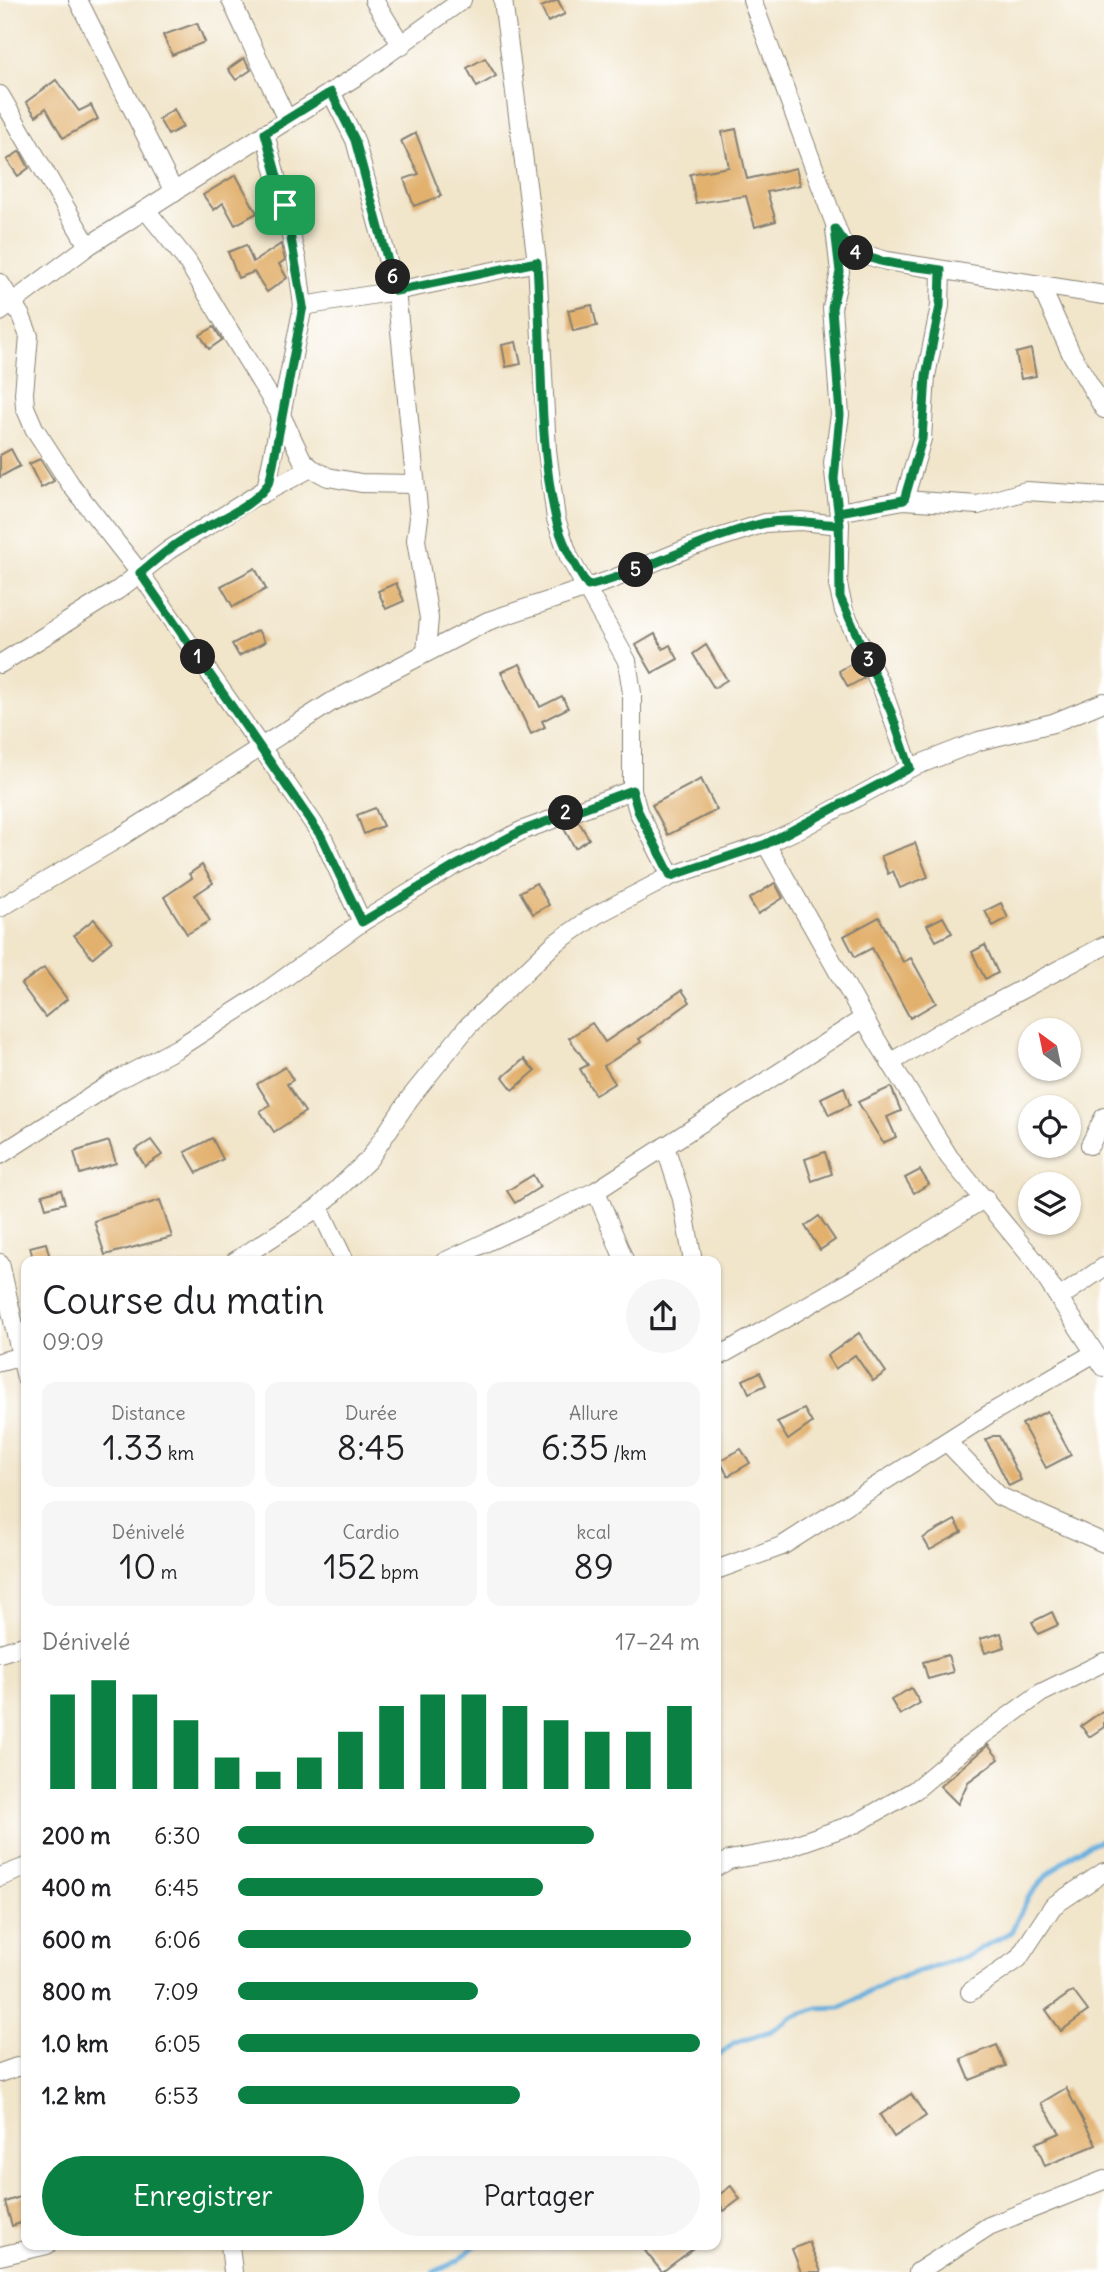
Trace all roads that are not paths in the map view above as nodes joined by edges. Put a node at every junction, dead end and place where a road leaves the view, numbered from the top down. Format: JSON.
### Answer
{"nodes":[{"id":1,"x":78,"y":0,"type":"edge"},
{"id":2,"x":231,"y":0,"type":"edge"},
{"id":3,"x":374,"y":0,"type":"edge"},
{"id":4,"x":462,"y":0,"type":"edge"},
{"id":5,"x":503,"y":0,"type":"edge"},
{"id":6,"x":752,"y":0,"type":"edge"},
{"id":7,"x":402,"y":46,"type":"junction"},
{"id":8,"x":331,"y":92,"type":"junction"},
{"id":9,"x":0,"y":95,"type":"edge"},
{"id":10,"x":287,"y":120,"type":"junction"},
{"id":11,"x":265,"y":133,"type":"junction"},
{"id":12,"x":174,"y":192,"type":"junction"},
{"id":13,"x":146,"y":210,"type":"junction"},
{"id":14,"x":835,"y":229,"type":"junction"},
{"id":15,"x":88,"y":246,"type":"junction"},
{"id":16,"x":537,"y":262,"type":"junction"},
{"id":17,"x":941,"y":270,"type":"junction"},
{"id":18,"x":0,"y":283,"type":"edge"},
{"id":19,"x":1041,"y":287,"type":"junction"},
{"id":20,"x":396,"y":291,"type":"junction"},
{"id":21,"x":1104,"y":295,"type":"edge"},
{"id":22,"x":303,"y":306,"type":"junction"},
{"id":23,"x":6,"y":307,"type":"edge"},
{"id":24,"x":1104,"y":410,"type":"edge"},
{"id":25,"x":282,"y":417,"type":"junction"},
{"id":26,"x":311,"y":468,"type":"junction"},
{"id":27,"x":413,"y":484,"type":"junction"},
{"id":28,"x":260,"y":495,"type":"junction"},
{"id":29,"x":1104,"y":496,"type":"edge"},
{"id":30,"x":904,"y":500,"type":"junction"},
{"id":31,"x":840,"y":518,"type":"junction"},
{"id":32,"x":140,"y":573,"type":"junction"},
{"id":33,"x":588,"y":586,"type":"junction"},
{"id":34,"x":426,"y":652,"type":"junction"},
{"id":35,"x":0,"y":664,"type":"edge"},
{"id":36,"x":1104,"y":702,"type":"edge"},
{"id":37,"x":262,"y":748,"type":"junction"},
{"id":38,"x":910,"y":768,"type":"junction"},
{"id":39,"x":632,"y":790,"type":"junction"},
{"id":40,"x":766,"y":844,"type":"junction"},
{"id":41,"x":671,"y":876,"type":"junction"},
{"id":42,"x":0,"y":908,"type":"edge"},
{"id":43,"x":362,"y":922,"type":"junction"},
{"id":44,"x":1102,"y":949,"type":"edge"},
{"id":45,"x":864,"y":1018,"type":"junction"},
{"id":46,"x":890,"y":1063,"type":"junction"},
{"id":47,"x":1104,"y":1117,"type":"edge"},
{"id":48,"x":1090,"y":1145,"type":"dead end"},
{"id":49,"x":665,"y":1146,"type":"junction"},
{"id":50,"x":0,"y":1155,"type":"edge"},
{"id":51,"x":596,"y":1191,"type":"junction"},
{"id":52,"x":985,"y":1198,"type":"junction"},
{"id":53,"x":319,"y":1207,"type":"junction"},
{"id":54,"x":243,"y":1256,"type":"edge"},
{"id":55,"x":342,"y":1256,"type":"edge"},
{"id":56,"x":457,"y":1256,"type":"edge"},
{"id":57,"x":623,"y":1256,"type":"edge"},
{"id":58,"x":692,"y":1256,"type":"edge"},
{"id":59,"x":0,"y":1263,"type":"edge"},
{"id":60,"x":1104,"y":1267,"type":"edge"},
{"id":61,"x":1059,"y":1298,"type":"junction"},
{"id":62,"x":21,"y":1344,"type":"edge"},
{"id":63,"x":721,"y":1355,"type":"edge"},
{"id":64,"x":21,"y":1357,"type":"edge"},
{"id":65,"x":1099,"y":1361,"type":"edge"},
{"id":66,"x":0,"y":1362,"type":"edge"},
{"id":67,"x":947,"y":1441,"type":"junction"},
{"id":68,"x":1104,"y":1543,"type":"edge"},
{"id":69,"x":721,"y":1568,"type":"edge"},
{"id":70,"x":21,"y":1647,"type":"edge"},
{"id":71,"x":0,"y":1653,"type":"edge"},
{"id":72,"x":1104,"y":1662,"type":"edge"},
{"id":73,"x":721,"y":1864,"type":"edge"},
{"id":74,"x":21,"y":1869,"type":"edge"},
{"id":75,"x":1104,"y":1872,"type":"edge"},
{"id":76,"x":0,"y":1877,"type":"edge"},
{"id":77,"x":970,"y":1992,"type":"dead end"},
{"id":78,"x":21,"y":2067,"type":"edge"},
{"id":79,"x":0,"y":2073,"type":"edge"},
{"id":80,"x":1104,"y":2180,"type":"edge"},
{"id":81,"x":26,"y":2250,"type":"edge"},
{"id":82,"x":231,"y":2250,"type":"edge"},
{"id":83,"x":0,"y":2256,"type":"edge"},
{"id":84,"x":233,"y":2272,"type":"edge"},
{"id":85,"x":918,"y":2272,"type":"edge"}],
"edges":[{"from":1,"to":12,"type":"street"},
{"from":2,"to":10,"type":"street"},
{"from":3,"to":7,"type":"street"},
{"from":4,"to":7,"type":"street"},
{"from":5,"to":16,"type":"street"},
{"from":6,"to":14,"type":"street"},
{"from":7,"to":8,"type":"street"},
{"from":8,"to":10,"type":"street"},
{"from":8,"to":20,"type":"street"},
{"from":9,"to":15,"type":"street"},
{"from":10,"to":11,"type":"street"},
{"from":11,"to":12,"type":"street"},
{"from":11,"to":22,"type":"street"},
{"from":12,"to":13,"type":"street"},
{"from":13,"to":15,"type":"street"},
{"from":13,"to":25,"type":"street"},
{"from":14,"to":17,"type":"street"},
{"from":14,"to":31,"type":"street"},
{"from":15,"to":23,"type":"street"},
{"from":16,"to":20,"type":"street"},
{"from":16,"to":33,"type":"street"},
{"from":17,"to":19,"type":"street"},
{"from":17,"to":30,"type":"street"},
{"from":18,"to":23,"type":"street"},
{"from":19,"to":21,"type":"street"},
{"from":19,"to":24,"type":"street"},
{"from":20,"to":22,"type":"street"},
{"from":20,"to":27,"type":"street"},
{"from":22,"to":25,"type":"street"},
{"from":23,"to":32,"type":"street"},
{"from":25,"to":26,"type":"street"},
{"from":25,"to":28,"type":"street"},
{"from":26,"to":27,"type":"street"},
{"from":26,"to":28,"type":"street"},
{"from":27,"to":34,"type":"street"},
{"from":28,"to":32,"type":"street"},
{"from":29,"to":30,"type":"street"},
{"from":30,"to":31,"type":"street"},
{"from":31,"to":33,"type":"street"},
{"from":31,"to":38,"type":"street"},
{"from":32,"to":35,"type":"street"},
{"from":32,"to":37,"type":"street"},
{"from":33,"to":34,"type":"street"},
{"from":33,"to":39,"type":"street"},
{"from":34,"to":37,"type":"street"},
{"from":36,"to":38,"type":"street"},
{"from":37,"to":42,"type":"street"},
{"from":37,"to":43,"type":"street"},
{"from":38,"to":40,"type":"street"},
{"from":39,"to":41,"type":"street"},
{"from":39,"to":43,"type":"street"},
{"from":40,"to":41,"type":"street"},
{"from":40,"to":45,"type":"street"},
{"from":41,"to":53,"type":"street"},
{"from":43,"to":50,"type":"street"},
{"from":44,"to":46,"type":"street"},
{"from":45,"to":46,"type":"street"},
{"from":45,"to":49,"type":"street"},
{"from":46,"to":52,"type":"street"},
{"from":47,"to":48,"type":"street"},
{"from":49,"to":51,"type":"street"},
{"from":49,"to":58,"type":"street"},
{"from":51,"to":56,"type":"street"},
{"from":51,"to":57,"type":"street"},
{"from":52,"to":61,"type":"street"},
{"from":52,"to":63,"type":"street"},
{"from":53,"to":54,"type":"street"},
{"from":53,"to":55,"type":"street"},
{"from":59,"to":62,"type":"street"},
{"from":60,"to":61,"type":"street"},
{"from":61,"to":65,"type":"street"},
{"from":64,"to":66,"type":"street"},
{"from":65,"to":67,"type":"street"},
{"from":67,"to":68,"type":"street"},
{"from":67,"to":69,"type":"street"},
{"from":70,"to":71,"type":"street"},
{"from":72,"to":73,"type":"street"},
{"from":74,"to":76,"type":"street"},
{"from":75,"to":77,"type":"street"},
{"from":78,"to":79,"type":"street"},
{"from":80,"to":85,"type":"street"},
{"from":81,"to":83,"type":"street"},
{"from":82,"to":84,"type":"street"}]}
